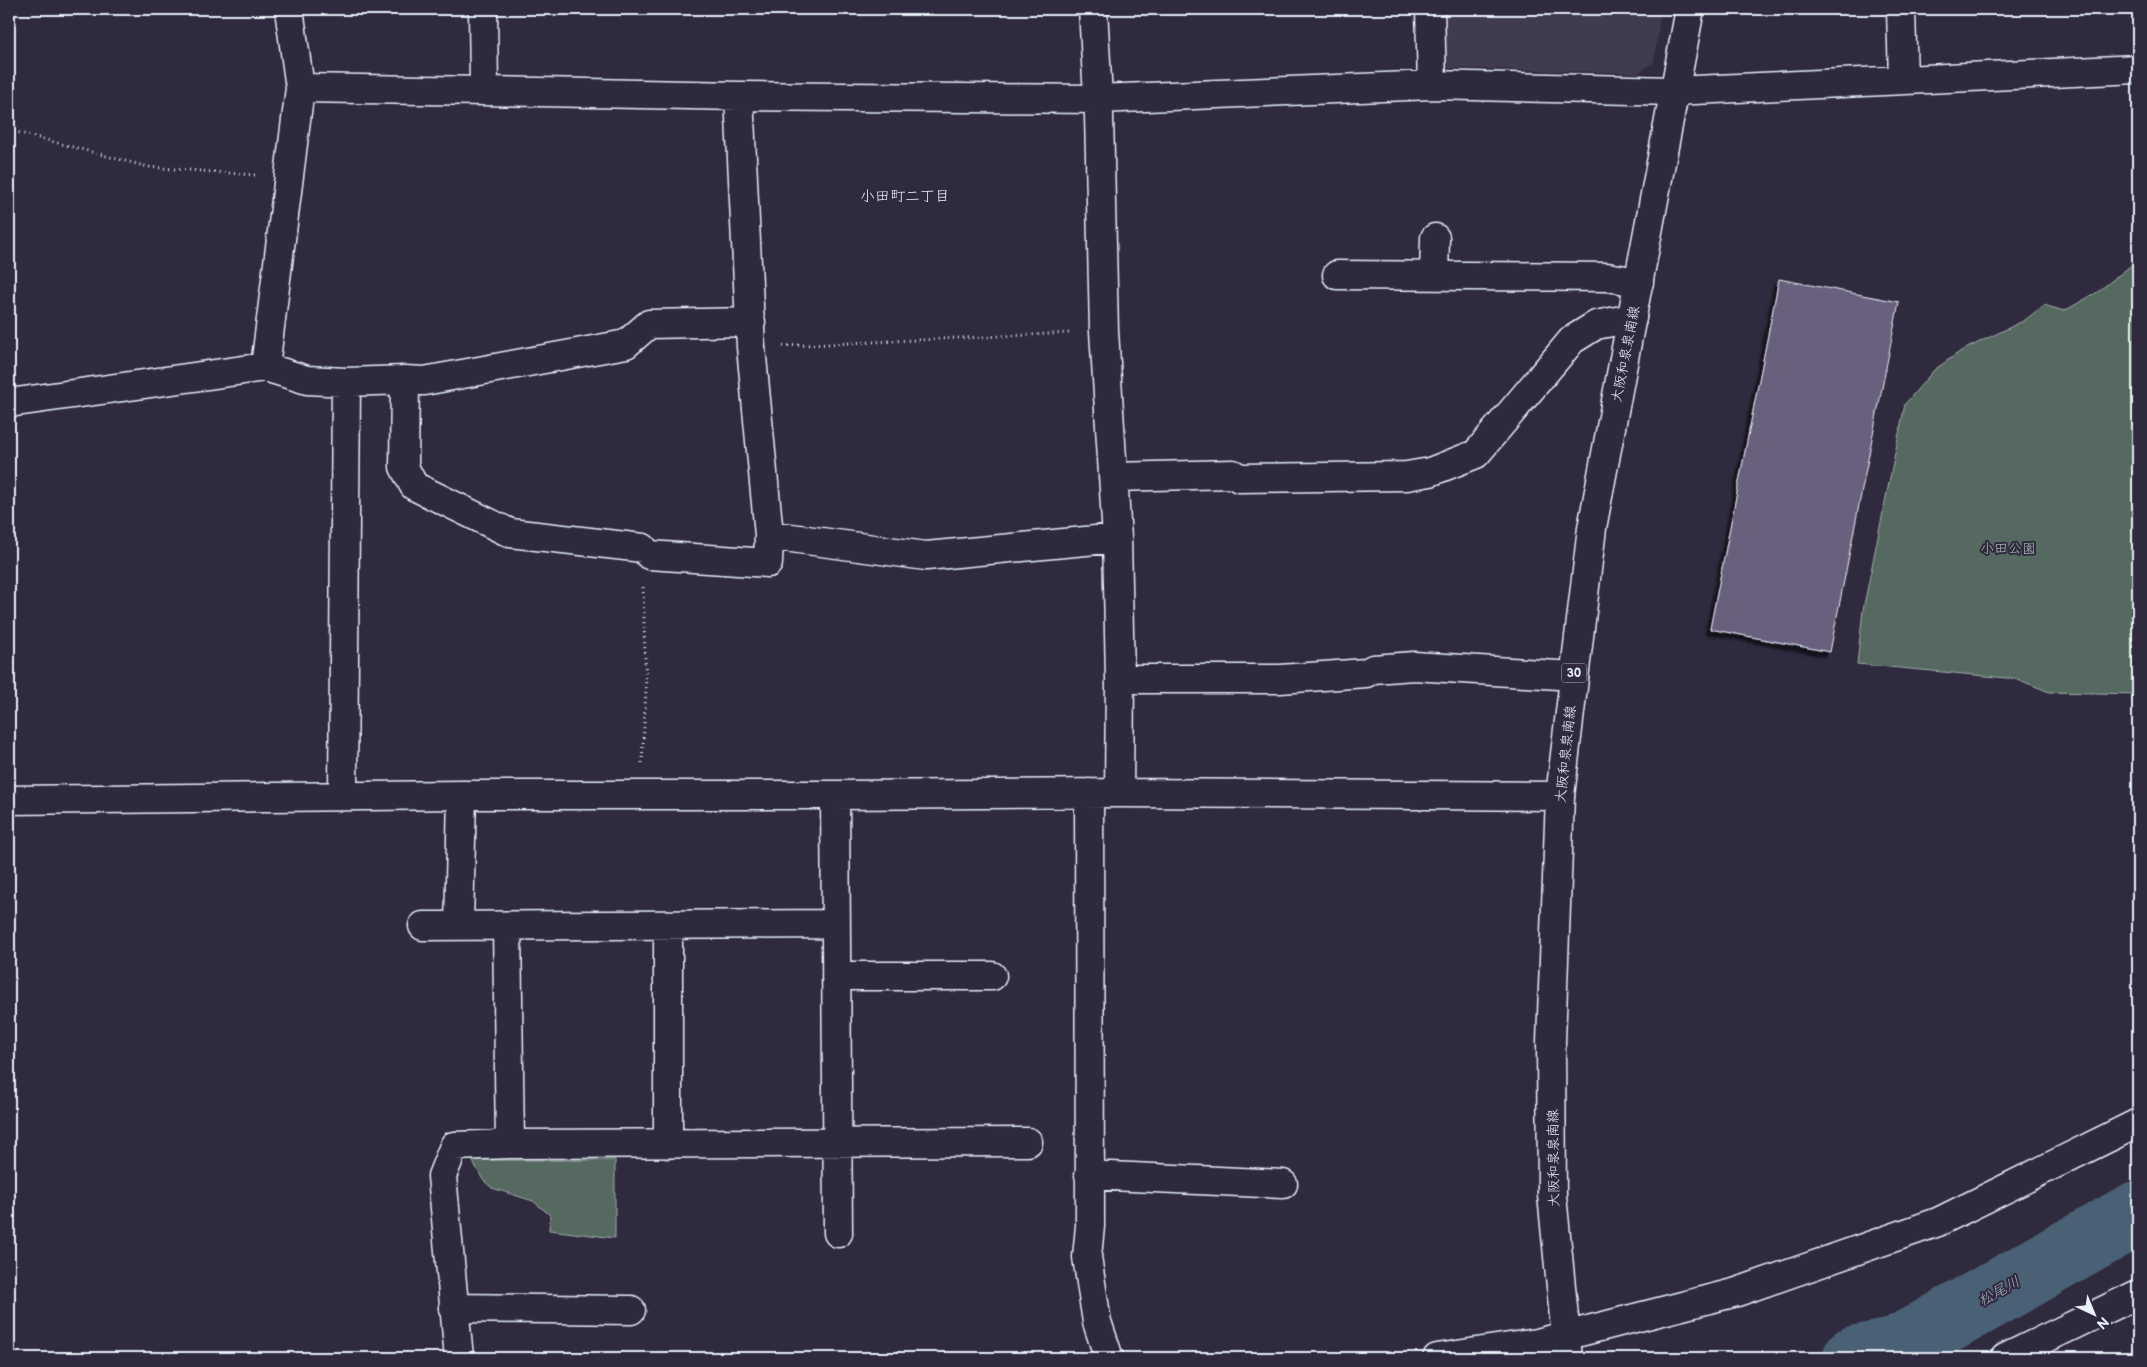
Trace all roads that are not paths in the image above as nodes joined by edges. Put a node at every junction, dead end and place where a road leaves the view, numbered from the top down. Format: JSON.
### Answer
{"nodes":[{"id":1,"x":289,"y":9,"type":"edge"},
{"id":2,"x":483,"y":9,"type":"edge"},
{"id":3,"x":1093,"y":9,"type":"edge"},
{"id":4,"x":1430,"y":9,"type":"edge"},
{"id":5,"x":1690,"y":9,"type":"edge"},
{"id":6,"x":1901,"y":9,"type":"edge"},
{"id":7,"x":2138,"y":68,"type":"edge"},
{"id":8,"x":1904,"y":80,"type":"junction"},
{"id":9,"x":1432,"y":85,"type":"junction"},
{"id":10,"x":300,"y":88,"type":"junction"},
{"id":11,"x":484,"y":91,"type":"junction"},
{"id":12,"x":1674,"y":91,"type":"junction"},
{"id":13,"x":739,"y":96,"type":"junction"},
{"id":14,"x":1098,"y":99,"type":"junction"},
{"id":15,"x":1435,"y":238,"type":"dead end"},
{"id":16,"x":1336,"y":274,"type":"dead end"},
{"id":17,"x":1434,"y":276,"type":"junction"},
{"id":18,"x":1639,"y":282,"type":"junction"},
{"id":19,"x":1632,"y":318,"type":"junction"},
{"id":20,"x":751,"y":335,"type":"junction"},
{"id":21,"x":265,"y":367,"type":"junction"},
{"id":22,"x":405,"y":380,"type":"junction"},
{"id":23,"x":346,"y":382,"type":"junction"},
{"id":24,"x":9,"y":402,"type":"edge"},
{"id":25,"x":1113,"y":477,"type":"junction"},
{"id":26,"x":769,"y":535,"type":"junction"},
{"id":27,"x":1117,"y":538,"type":"junction"},
{"id":28,"x":1574,"y":676,"type":"junction"},
{"id":29,"x":1120,"y":679,"type":"junction"},
{"id":30,"x":1088,"y":793,"type":"junction"},
{"id":31,"x":1119,"y":793,"type":"junction"},
{"id":32,"x":462,"y":795,"type":"junction"},
{"id":33,"x":835,"y":795,"type":"junction"},
{"id":34,"x":343,"y":796,"type":"junction"},
{"id":35,"x":1560,"y":796,"type":"junction"},
{"id":36,"x":9,"y":800,"type":"edge"},
{"id":37,"x":836,"y":924,"type":"junction"},
{"id":38,"x":668,"y":925,"type":"junction"},
{"id":39,"x":423,"y":926,"type":"dead end"},
{"id":40,"x":458,"y":926,"type":"junction"},
{"id":41,"x":507,"y":926,"type":"junction"},
{"id":42,"x":836,"y":976,"type":"junction"},
{"id":43,"x":992,"y":976,"type":"dead end"},
{"id":44,"x":2138,"y":1123,"type":"edge"},
{"id":45,"x":1028,"y":1142,"type":"dead end"},
{"id":46,"x":837,"y":1143,"type":"junction"},
{"id":47,"x":510,"y":1144,"type":"junction"},
{"id":48,"x":668,"y":1144,"type":"junction"},
{"id":49,"x":1090,"y":1175,"type":"junction"},
{"id":50,"x":1283,"y":1184,"type":"dead end"},
{"id":51,"x":838,"y":1233,"type":"dead end"},
{"id":52,"x":2138,"y":1294,"type":"edge"},
{"id":53,"x":453,"y":1308,"type":"junction"},
{"id":54,"x":631,"y":1310,"type":"dead end"},
{"id":55,"x":1567,"y":1346,"type":"edge"},
{"id":56,"x":459,"y":1358,"type":"edge"},
{"id":57,"x":1109,"y":1358,"type":"edge"},
{"id":58,"x":1437,"y":1358,"type":"edge"},
{"id":59,"x":2005,"y":1358,"type":"edge"}],
"edges":[{"from":1,"to":10,"type":"street"},
{"from":2,"to":11,"type":"street"},
{"from":3,"to":14,"type":"street"},
{"from":4,"to":9,"type":"street"},
{"from":5,"to":12,"type":"street","name":"大阪和泉泉南線","number":"30"},
{"from":6,"to":8,"type":"street"},
{"from":7,"to":8,"type":"street"},
{"from":8,"to":12,"type":"street"},
{"from":9,"to":12,"type":"street"},
{"from":9,"to":14,"type":"street"},
{"from":10,"to":11,"type":"street"},
{"from":10,"to":21,"type":"street"},
{"from":11,"to":13,"type":"street"},
{"from":12,"to":18,"type":"street","name":"大阪和泉泉南線","number":"30"},
{"from":13,"to":14,"type":"street"},
{"from":13,"to":20,"type":"street"},
{"from":14,"to":25,"type":"street"},
{"from":15,"to":17,"type":"street"},
{"from":16,"to":17,"type":"street"},
{"from":17,"to":18,"type":"street"},
{"from":18,"to":19,"type":"street","name":"大阪和泉泉南線","number":"30"},
{"from":19,"to":25,"type":"street"},
{"from":19,"to":28,"type":"street","name":"大阪和泉泉南線","number":"30"},
{"from":20,"to":22,"type":"street"},
{"from":20,"to":26,"type":"street"},
{"from":21,"to":23,"type":"street"},
{"from":21,"to":24,"type":"street"},
{"from":22,"to":23,"type":"street"},
{"from":22,"to":26,"type":"street"},
{"from":23,"to":34,"type":"street"},
{"from":25,"to":27,"type":"street"},
{"from":26,"to":27,"type":"street"},
{"from":27,"to":29,"type":"street"},
{"from":28,"to":29,"type":"street"},
{"from":28,"to":35,"type":"street","name":"大阪和泉泉南線","number":"30"},
{"from":29,"to":31,"type":"street"},
{"from":30,"to":31,"type":"street"},
{"from":30,"to":33,"type":"street"},
{"from":30,"to":49,"type":"street"},
{"from":31,"to":35,"type":"street"},
{"from":32,"to":33,"type":"street"},
{"from":32,"to":34,"type":"street"},
{"from":32,"to":40,"type":"street"},
{"from":33,"to":37,"type":"street"},
{"from":34,"to":36,"type":"street"},
{"from":35,"to":55,"type":"street","name":"大阪和泉泉南線","number":"30"},
{"from":37,"to":38,"type":"street"},
{"from":37,"to":42,"type":"street"},
{"from":38,"to":41,"type":"street"},
{"from":38,"to":48,"type":"street"},
{"from":39,"to":40,"type":"street"},
{"from":40,"to":41,"type":"street"},
{"from":41,"to":47,"type":"street"},
{"from":42,"to":43,"type":"street"},
{"from":42,"to":46,"type":"street"},
{"from":44,"to":55,"type":"street"},
{"from":45,"to":46,"type":"street"},
{"from":46,"to":48,"type":"street"},
{"from":46,"to":51,"type":"street"},
{"from":47,"to":48,"type":"street"},
{"from":47,"to":53,"type":"street"},
{"from":49,"to":50,"type":"street"},
{"from":49,"to":57,"type":"street"},
{"from":52,"to":59,"type":"street"},
{"from":53,"to":54,"type":"street"},
{"from":53,"to":56,"type":"street"},
{"from":55,"to":58,"type":"street"}]}
